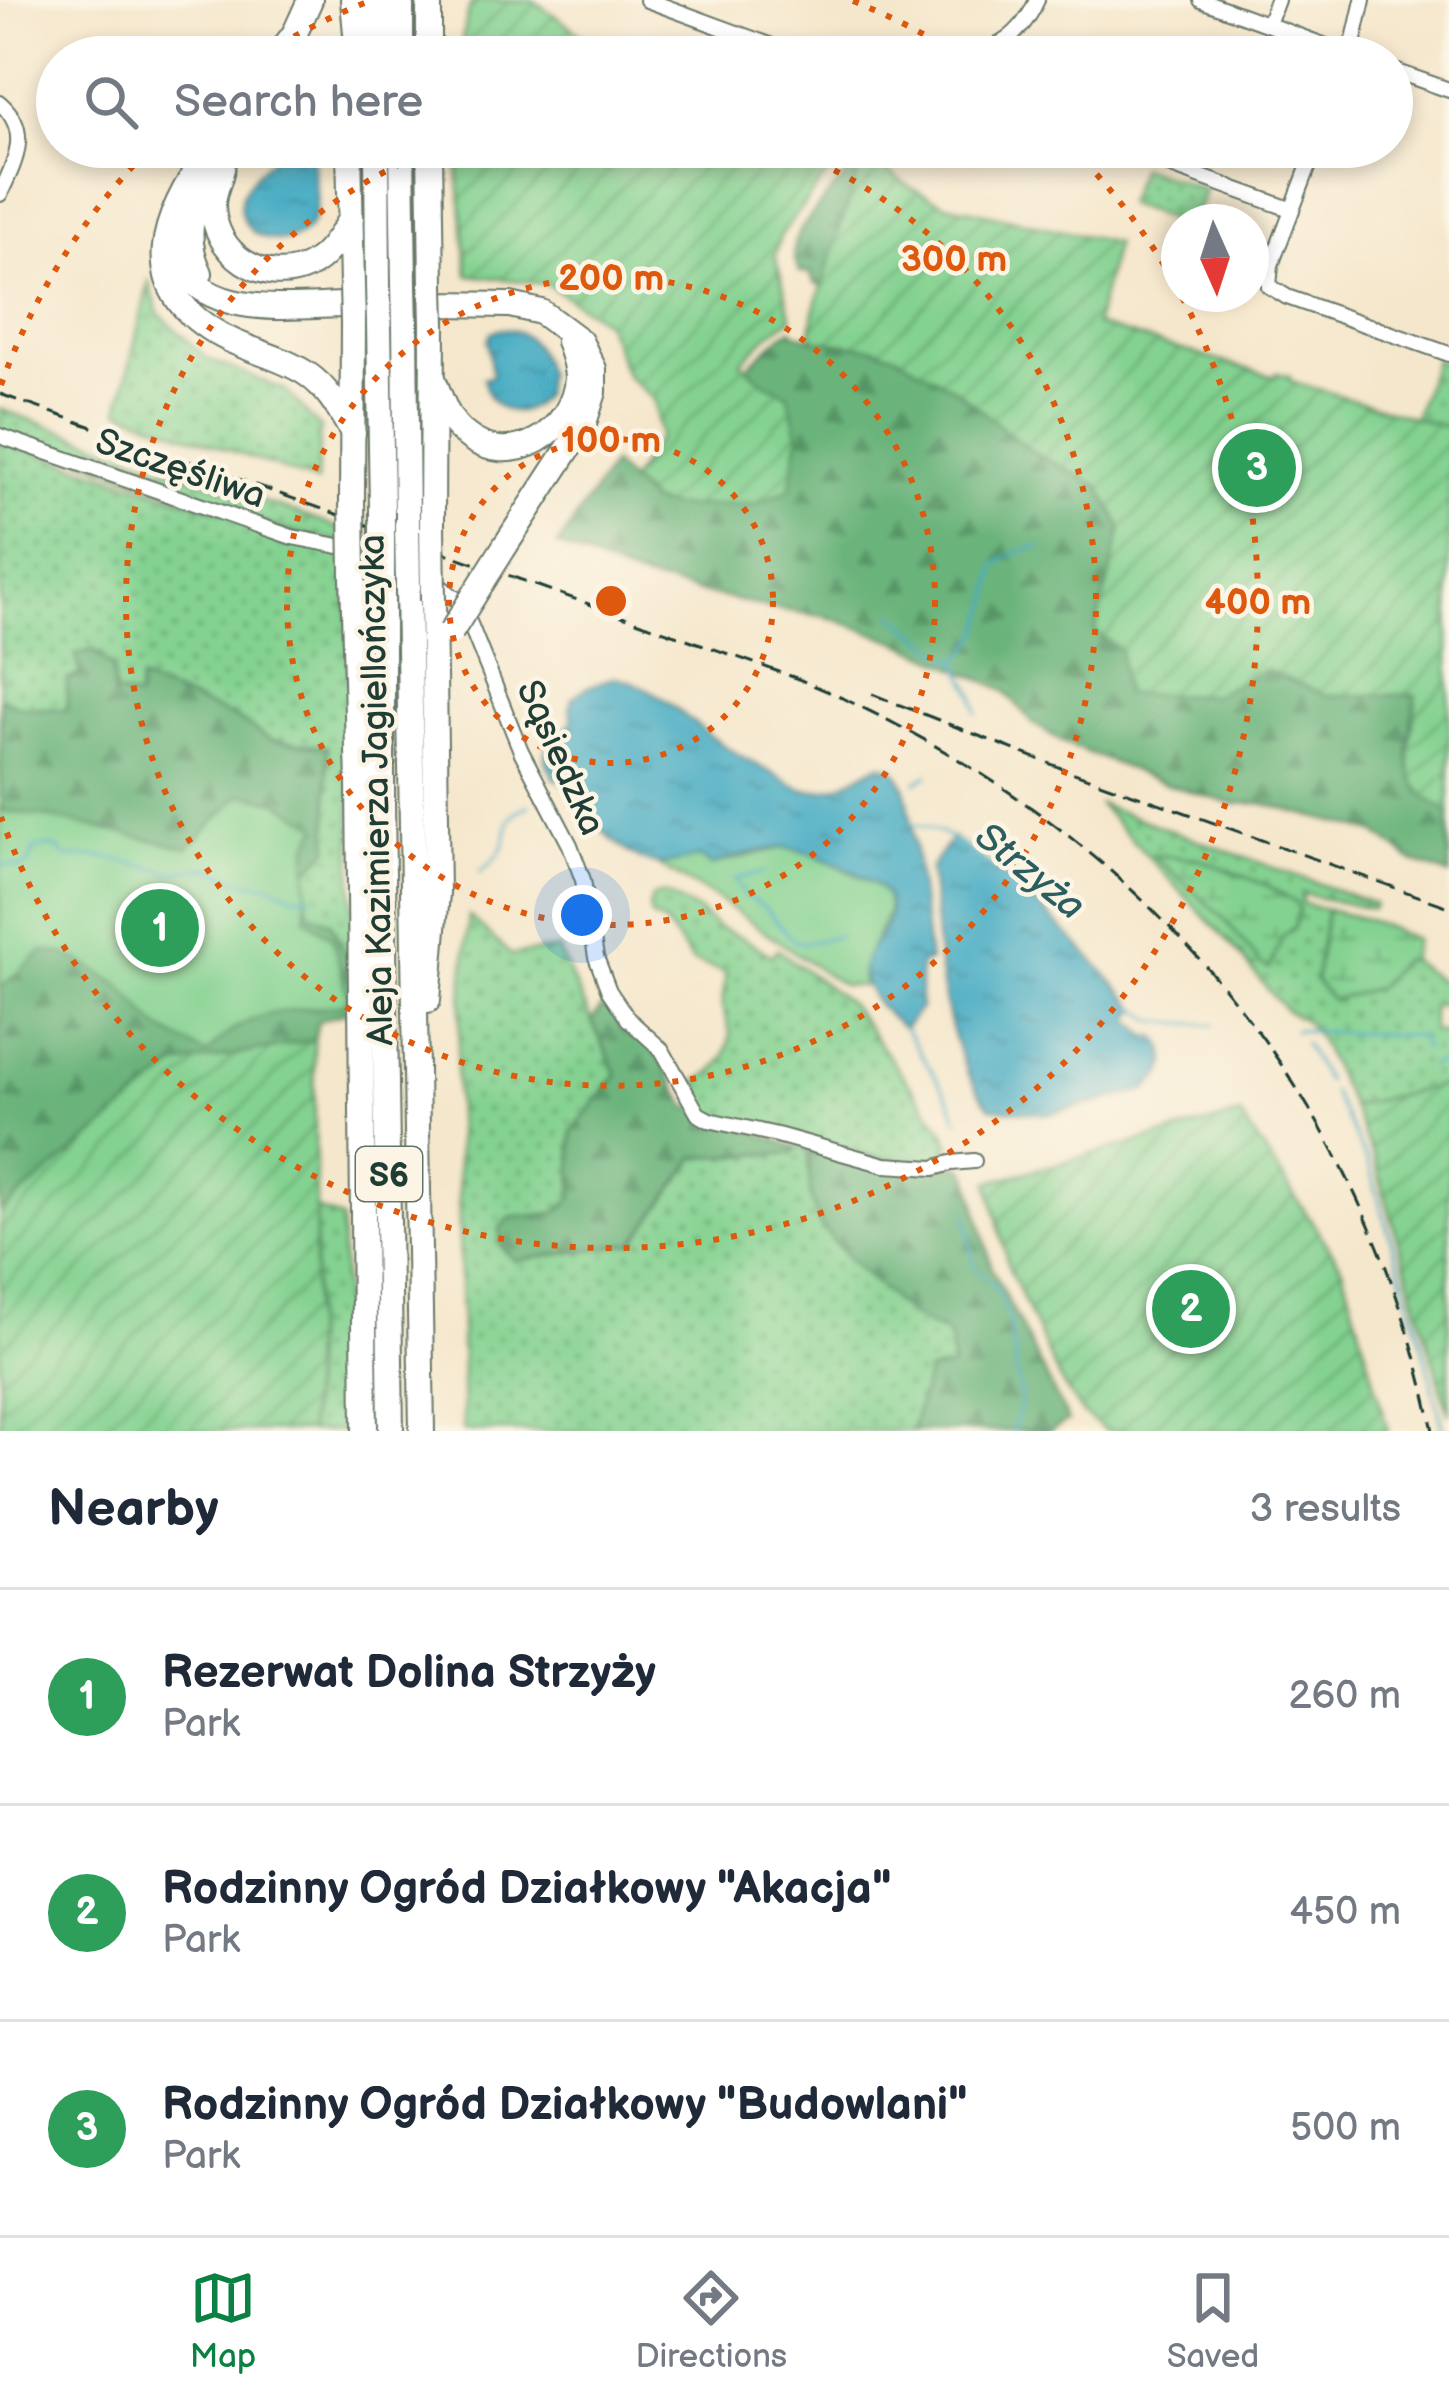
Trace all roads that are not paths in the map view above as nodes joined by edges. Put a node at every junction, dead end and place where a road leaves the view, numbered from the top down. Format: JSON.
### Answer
{"nodes":[{"id":1,"x":310,"y":0,"type":"edge"},
{"id":2,"x":321,"y":0,"type":"edge"},
{"id":3,"x":401,"y":0,"type":"edge"},
{"id":4,"x":429,"y":0,"type":"edge"},
{"id":5,"x":647,"y":0,"type":"edge"},
{"id":6,"x":1036,"y":0,"type":"edge"},
{"id":7,"x":1201,"y":0,"type":"edge"},
{"id":8,"x":1276,"y":0,"type":"edge"},
{"id":9,"x":1363,"y":0,"type":"edge"},
{"id":10,"x":362,"y":4,"type":"edge"},
{"id":11,"x":1268,"y":24,"type":"junction"},
{"id":12,"x":293,"y":36,"type":"edge"},
{"id":13,"x":312,"y":36,"type":"edge"},
{"id":14,"x":346,"y":36,"type":"edge"},
{"id":15,"x":360,"y":36,"type":"edge"},
{"id":16,"x":371,"y":36,"type":"edge"},
{"id":17,"x":401,"y":36,"type":"edge"},
{"id":18,"x":429,"y":36,"type":"edge"},
{"id":19,"x":745,"y":36,"type":"edge"},
{"id":20,"x":1012,"y":36,"type":"edge"},
{"id":21,"x":1300,"y":36,"type":"edge"},
{"id":22,"x":1356,"y":36,"type":"edge"},
{"id":23,"x":1413,"y":77,"type":"edge"},
{"id":24,"x":1449,"y":90,"type":"edge"},
{"id":25,"x":0,"y":104,"type":"edge"},
{"id":26,"x":206,"y":168,"type":"edge"},
{"id":27,"x":214,"y":168,"type":"edge"},
{"id":28,"x":220,"y":168,"type":"edge"},
{"id":29,"x":350,"y":168,"type":"edge"},
{"id":30,"x":376,"y":168,"type":"edge"},
{"id":31,"x":397,"y":168,"type":"edge"},
{"id":32,"x":431,"y":168,"type":"edge"},
{"id":33,"x":1177,"y":168,"type":"edge"},
{"id":34,"x":1307,"y":168,"type":"edge"},
{"id":35,"x":0,"y":194,"type":"edge"},
{"id":36,"x":180,"y":195,"type":"junction"},
{"id":37,"x":1290,"y":209,"type":"junction"},
{"id":38,"x":351,"y":218,"type":"junction"},
{"id":39,"x":366,"y":298,"type":"junction"},
{"id":40,"x":233,"y":302,"type":"junction"},
{"id":41,"x":435,"y":305,"type":"junction"},
{"id":42,"x":392,"y":324,"type":"junction"},
{"id":43,"x":563,"y":328,"type":"junction"},
{"id":44,"x":1449,"y":354,"type":"edge"},
{"id":45,"x":434,"y":377,"type":"junction"},
{"id":46,"x":353,"y":433,"type":"junction"},
{"id":47,"x":0,"y":436,"type":"edge"},
{"id":48,"x":420,"y":524,"type":"junction"},
{"id":49,"x":344,"y":547,"type":"joint"},
{"id":50,"x":434,"y":663,"type":"junction"},
{"id":51,"x":417,"y":1145,"type":"junction"},
{"id":52,"x":974,"y":1161,"type":"dead end"},
{"id":53,"x":365,"y":1431,"type":"edge"},
{"id":54,"x":392,"y":1431,"type":"edge"},
{"id":55,"x":422,"y":1431,"type":"edge"}],
"edges":[{"from":1,"to":12,"type":"highway"},
{"from":2,"to":13,"type":"highway"},
{"from":3,"to":17,"type":"highway"},
{"from":4,"to":18,"type":"highway"},
{"from":5,"to":19,"type":"street"},
{"from":6,"to":20,"type":"street"},
{"from":7,"to":11,"type":"street"},
{"from":8,"to":11,"type":"street"},
{"from":9,"to":22,"type":"street"},
{"from":10,"to":14,"type":"highway"},
{"from":10,"to":15,"type":"highway"},
{"from":10,"to":16,"type":"highway"},
{"from":11,"to":21,"type":"street"},
{"from":23,"to":24,"type":"street"},
{"from":25,"to":35,"type":"street"},
{"from":26,"to":36,"type":"highway"},
{"from":27,"to":40,"type":"highway"},
{"from":28,"to":38,"type":"highway"},
{"from":29,"to":38,"type":"highway"},
{"from":30,"to":39,"type":"highway","name":"Aleja Kazimierza Jagiellończyka","number":"S6"},
{"from":31,"to":39,"type":"highway","name":"Aleja Kazimierza Jagiellończyka","number":"S6"},
{"from":32,"to":41,"type":"highway"},
{"from":33,"to":37,"type":"street"},
{"from":34,"to":37,"type":"street"},
{"from":36,"to":40,"type":"highway"},
{"from":36,"to":46,"type":"highway"},
{"from":37,"to":44,"type":"street"},
{"from":38,"to":39,"type":"highway"},
{"from":39,"to":40,"type":"highway"},
{"from":39,"to":42,"type":"highway","name":"Aleja Kazimierza Jagiellończyka","number":"S6","bridge":true},
{"from":39,"to":46,"type":"highway"},
{"from":41,"to":43,"type":"highway"},
{"from":41,"to":45,"type":"highway"},
{"from":42,"to":48,"type":"highway","name":"Aleja Kazimierza Jagiellończyka","number":"S6"},
{"from":42,"to":54,"type":"highway","name":"Aleja Kazimierza Jagiellończyka","number":"S6","bridge":true},
{"from":43,"to":45,"type":"highway"},
{"from":43,"to":50,"type":"highway","bridge":true},
{"from":45,"to":48,"type":"highway"},
{"from":46,"to":53,"type":"highway","bridge":true},
{"from":47,"to":49,"type":"street","name":"Szczęśliwa"},
{"from":48,"to":50,"type":"highway","bridge":true},
{"from":48,"to":51,"type":"highway","name":"Aleja Kazimierza Jagiellończyka","number":"S6","bridge":true},
{"from":49,"to":52,"type":"street","name":"Sąsiedzka"},
{"from":50,"to":51,"type":"highway"},
{"from":51,"to":55,"type":"highway","name":"Aleja Kazimierza Jagiellończyka","number":"S6"}]}
